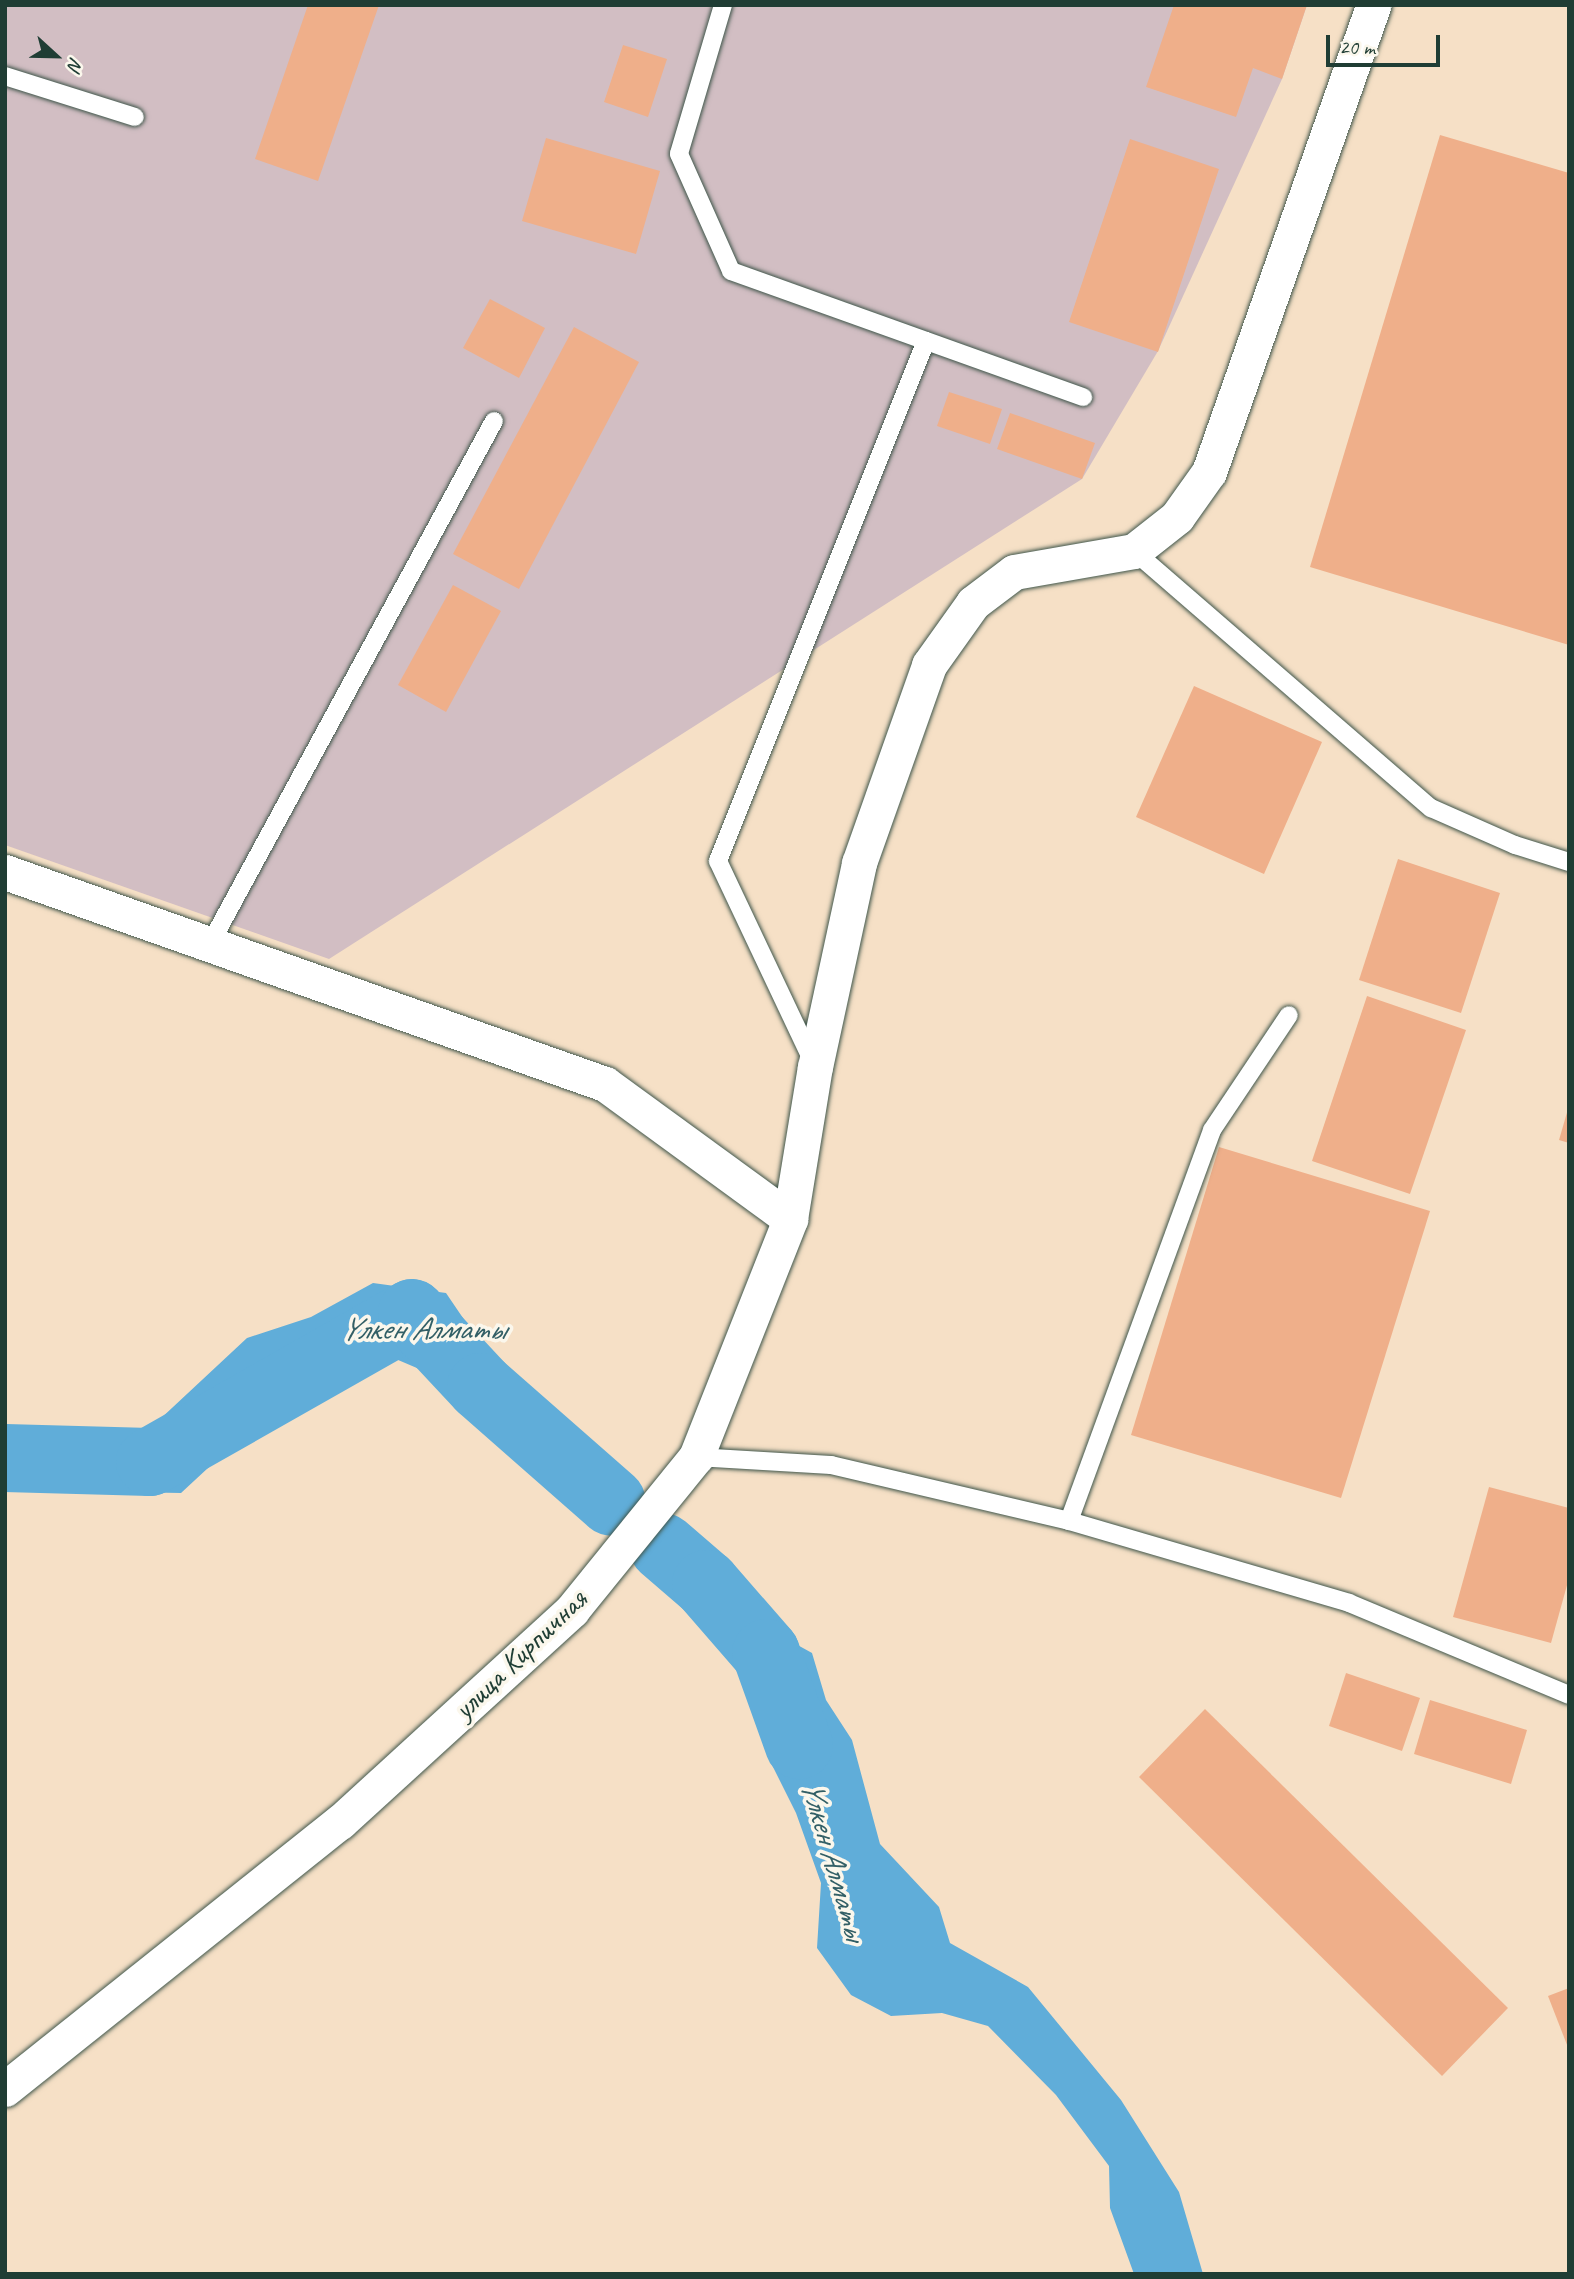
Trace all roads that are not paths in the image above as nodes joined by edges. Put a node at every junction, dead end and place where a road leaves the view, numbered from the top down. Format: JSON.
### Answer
{"nodes":[{"id":1,"x":723,"y":5,"type":"edge"},
{"id":2,"x":1373,"y":5,"type":"edge"},
{"id":3,"x":5,"y":76,"type":"edge"},
{"id":4,"x":135,"y":117,"type":"dead end"},
{"id":5,"x":926,"y":341,"type":"junction"},
{"id":6,"x":1083,"y":397,"type":"dead end"},
{"id":7,"x":494,"y":421,"type":"dead end"},
{"id":8,"x":1133,"y":551,"type":"junction"},
{"id":9,"x":1569,"y":862,"type":"edge"},
{"id":10,"x":5,"y":872,"type":"edge"},
{"id":11,"x":211,"y":944,"type":"junction"},
{"id":12,"x":1289,"y":1016,"type":"dead end"},
{"id":13,"x":815,"y":1067,"type":"junction"},
{"id":14,"x":790,"y":1219,"type":"junction"},
{"id":15,"x":696,"y":1457,"type":"junction"},
{"id":16,"x":1069,"y":1521,"type":"junction"},
{"id":17,"x":1569,"y":1695,"type":"edge"},
{"id":18,"x":5,"y":2089,"type":"edge"}],
"edges":[{"from":1,"to":5,"type":"lane"},
{"from":2,"to":8,"type":"street"},
{"from":3,"to":4,"type":"lane"},
{"from":5,"to":6,"type":"lane"},
{"from":5,"to":13,"type":"lane"},
{"from":7,"to":11,"type":"lane"},
{"from":8,"to":9,"type":"lane"},
{"from":8,"to":13,"type":"street","name":"улица Кирпичная"},
{"from":10,"to":11,"type":"street"},
{"from":11,"to":14,"type":"street"},
{"from":12,"to":16,"type":"lane"},
{"from":13,"to":14,"type":"street","name":"улица Кирпичная"},
{"from":14,"to":15,"type":"street","name":"улица Кирпичная"},
{"from":15,"to":16,"type":"lane"},
{"from":15,"to":18,"type":"street","name":"улица Кирпичная"},
{"from":16,"to":17,"type":"lane"}]}
